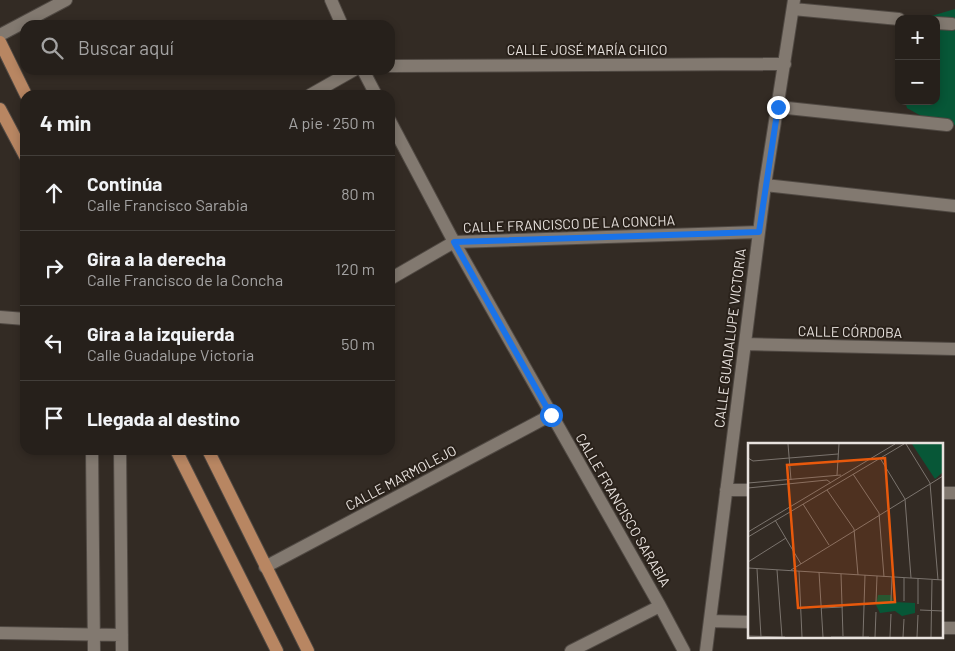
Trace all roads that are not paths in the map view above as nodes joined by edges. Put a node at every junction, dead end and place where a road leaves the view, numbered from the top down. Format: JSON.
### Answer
{"nodes":[{"id":1,"x":66,"y":0,"type":"edge"},
{"id":2,"x":331,"y":0,"type":"edge"},
{"id":3,"x":793,"y":4,"type":"edge"},
{"id":4,"x":895,"y":18,"type":"edge"},
{"id":5,"x":27,"y":20,"type":"edge"},
{"id":6,"x":340,"y":20,"type":"edge"},
{"id":7,"x":940,"y":22,"type":"edge"},
{"id":8,"x":20,"y":24,"type":"edge"},
{"id":9,"x":952,"y":24,"type":"dead end"},
{"id":10,"x":0,"y":34,"type":"edge"},
{"id":11,"x":0,"y":42,"type":"edge"},
{"id":12,"x":785,"y":64,"type":"junction"},
{"id":13,"x":395,"y":66,"type":"edge"},
{"id":14,"x":345,"y":75,"type":"edge"},
{"id":15,"x":366,"y":75,"type":"edge"},
{"id":16,"x":24,"y":90,"type":"edge"},
{"id":17,"x":319,"y":90,"type":"edge"},
{"id":18,"x":373,"y":90,"type":"edge"},
{"id":19,"x":778,"y":107,"type":"junction"},
{"id":20,"x":0,"y":108,"type":"edge"},
{"id":21,"x":947,"y":125,"type":"dead end"},
{"id":22,"x":395,"y":130,"type":"edge"},
{"id":23,"x":20,"y":146,"type":"edge"},
{"id":24,"x":765,"y":185,"type":"junction"},
{"id":25,"x":955,"y":206,"type":"edge"},
{"id":26,"x":759,"y":232,"type":"junction"},
{"id":27,"x":454,"y":242,"type":"junction"},
{"id":28,"x":395,"y":276,"type":"edge"},
{"id":29,"x":0,"y":317,"type":"edge"},
{"id":30,"x":20,"y":319,"type":"edge"},
{"id":31,"x":745,"y":344,"type":"junction"},
{"id":32,"x":955,"y":349,"type":"edge"},
{"id":33,"x":551,"y":415,"type":"junction"},
{"id":34,"x":92,"y":455,"type":"edge"},
{"id":35,"x":120,"y":455,"type":"edge"},
{"id":36,"x":179,"y":455,"type":"edge"},
{"id":37,"x":210,"y":455,"type":"edge"},
{"id":38,"x":726,"y":490,"type":"junction"},
{"id":39,"x":748,"y":490,"type":"edge"},
{"id":40,"x":942,"y":493,"type":"edge"},
{"id":41,"x":955,"y":494,"type":"edge"},
{"id":42,"x":265,"y":567,"type":"junction"},
{"id":43,"x":660,"y":606,"type":"junction"},
{"id":44,"x":710,"y":621,"type":"junction"},
{"id":45,"x":748,"y":622,"type":"edge"},
{"id":46,"x":942,"y":628,"type":"edge"},
{"id":47,"x":955,"y":628,"type":"edge"},
{"id":48,"x":0,"y":633,"type":"edge"},
{"id":49,"x":94,"y":635,"type":"junction"},
{"id":50,"x":122,"y":635,"type":"junction"},
{"id":51,"x":94,"y":651,"type":"edge"},
{"id":52,"x":122,"y":651,"type":"edge"},
{"id":53,"x":277,"y":651,"type":"edge"},
{"id":54,"x":308,"y":651,"type":"edge"},
{"id":55,"x":571,"y":651,"type":"edge"},
{"id":56,"x":684,"y":651,"type":"edge"},
{"id":57,"x":706,"y":651,"type":"edge"}],
"edges":[{"from":1,"to":5,"type":"street"},
{"from":2,"to":6,"type":"street"},
{"from":3,"to":4,"type":"street"},
{"from":3,"to":12,"type":"street","name":"CALLE GUADALUPE VICTORIA"},
{"from":7,"to":9,"type":"street"},
{"from":8,"to":10,"type":"street"},
{"from":11,"to":16,"type":"main road"},
{"from":12,"to":13,"type":"street","name":"CALLE JOSÉ MARÍA CHICO"},
{"from":12,"to":19,"type":"street","name":"CALLE GUADALUPE VICTORIA"},
{"from":14,"to":17,"type":"street"},
{"from":15,"to":18,"type":"street"},
{"from":19,"to":21,"type":"street"},
{"from":19,"to":24,"type":"street","name":"CALLE GUADALUPE VICTORIA"},
{"from":20,"to":23,"type":"main road"},
{"from":22,"to":27,"type":"street","name":"CALLE FRANCISCO SARABIA"},
{"from":24,"to":25,"type":"street"},
{"from":24,"to":26,"type":"street","name":"CALLE GUADALUPE VICTORIA"},
{"from":26,"to":27,"type":"street","name":"CALLE FRANCISCO DE LA CONCHA"},
{"from":26,"to":31,"type":"street","name":"CALLE GUADALUPE VICTORIA"},
{"from":27,"to":28,"type":"street","name":"CALLE FRANCISCO DE LA CONCHA"},
{"from":27,"to":33,"type":"street","name":"CALLE FRANCISCO SARABIA"},
{"from":29,"to":30,"type":"street"},
{"from":31,"to":32,"type":"street","name":"CALLE CÓRDOBA"},
{"from":31,"to":38,"type":"street","name":"CALLE GUADALUPE VICTORIA"},
{"from":33,"to":42,"type":"street","name":"CALLE MARMOLEJO"},
{"from":33,"to":43,"type":"street","name":"CALLE FRANCISCO SARABIA"},
{"from":34,"to":49,"type":"street"},
{"from":35,"to":50,"type":"street"},
{"from":36,"to":53,"type":"main road"},
{"from":37,"to":42,"type":"main road"},
{"from":38,"to":39,"type":"street"},
{"from":38,"to":44,"type":"street","name":"CALLE GUADALUPE VICTORIA"},
{"from":40,"to":41,"type":"street"},
{"from":42,"to":54,"type":"main road"},
{"from":43,"to":55,"type":"street"},
{"from":43,"to":56,"type":"street","name":"CALLE FRANCISCO SARABIA"},
{"from":44,"to":45,"type":"street"},
{"from":44,"to":57,"type":"street","name":"CALLE GUADALUPE VICTORIA"},
{"from":46,"to":47,"type":"street"},
{"from":48,"to":49,"type":"street"},
{"from":49,"to":50,"type":"street"},
{"from":49,"to":51,"type":"street"},
{"from":50,"to":52,"type":"street"}]}
